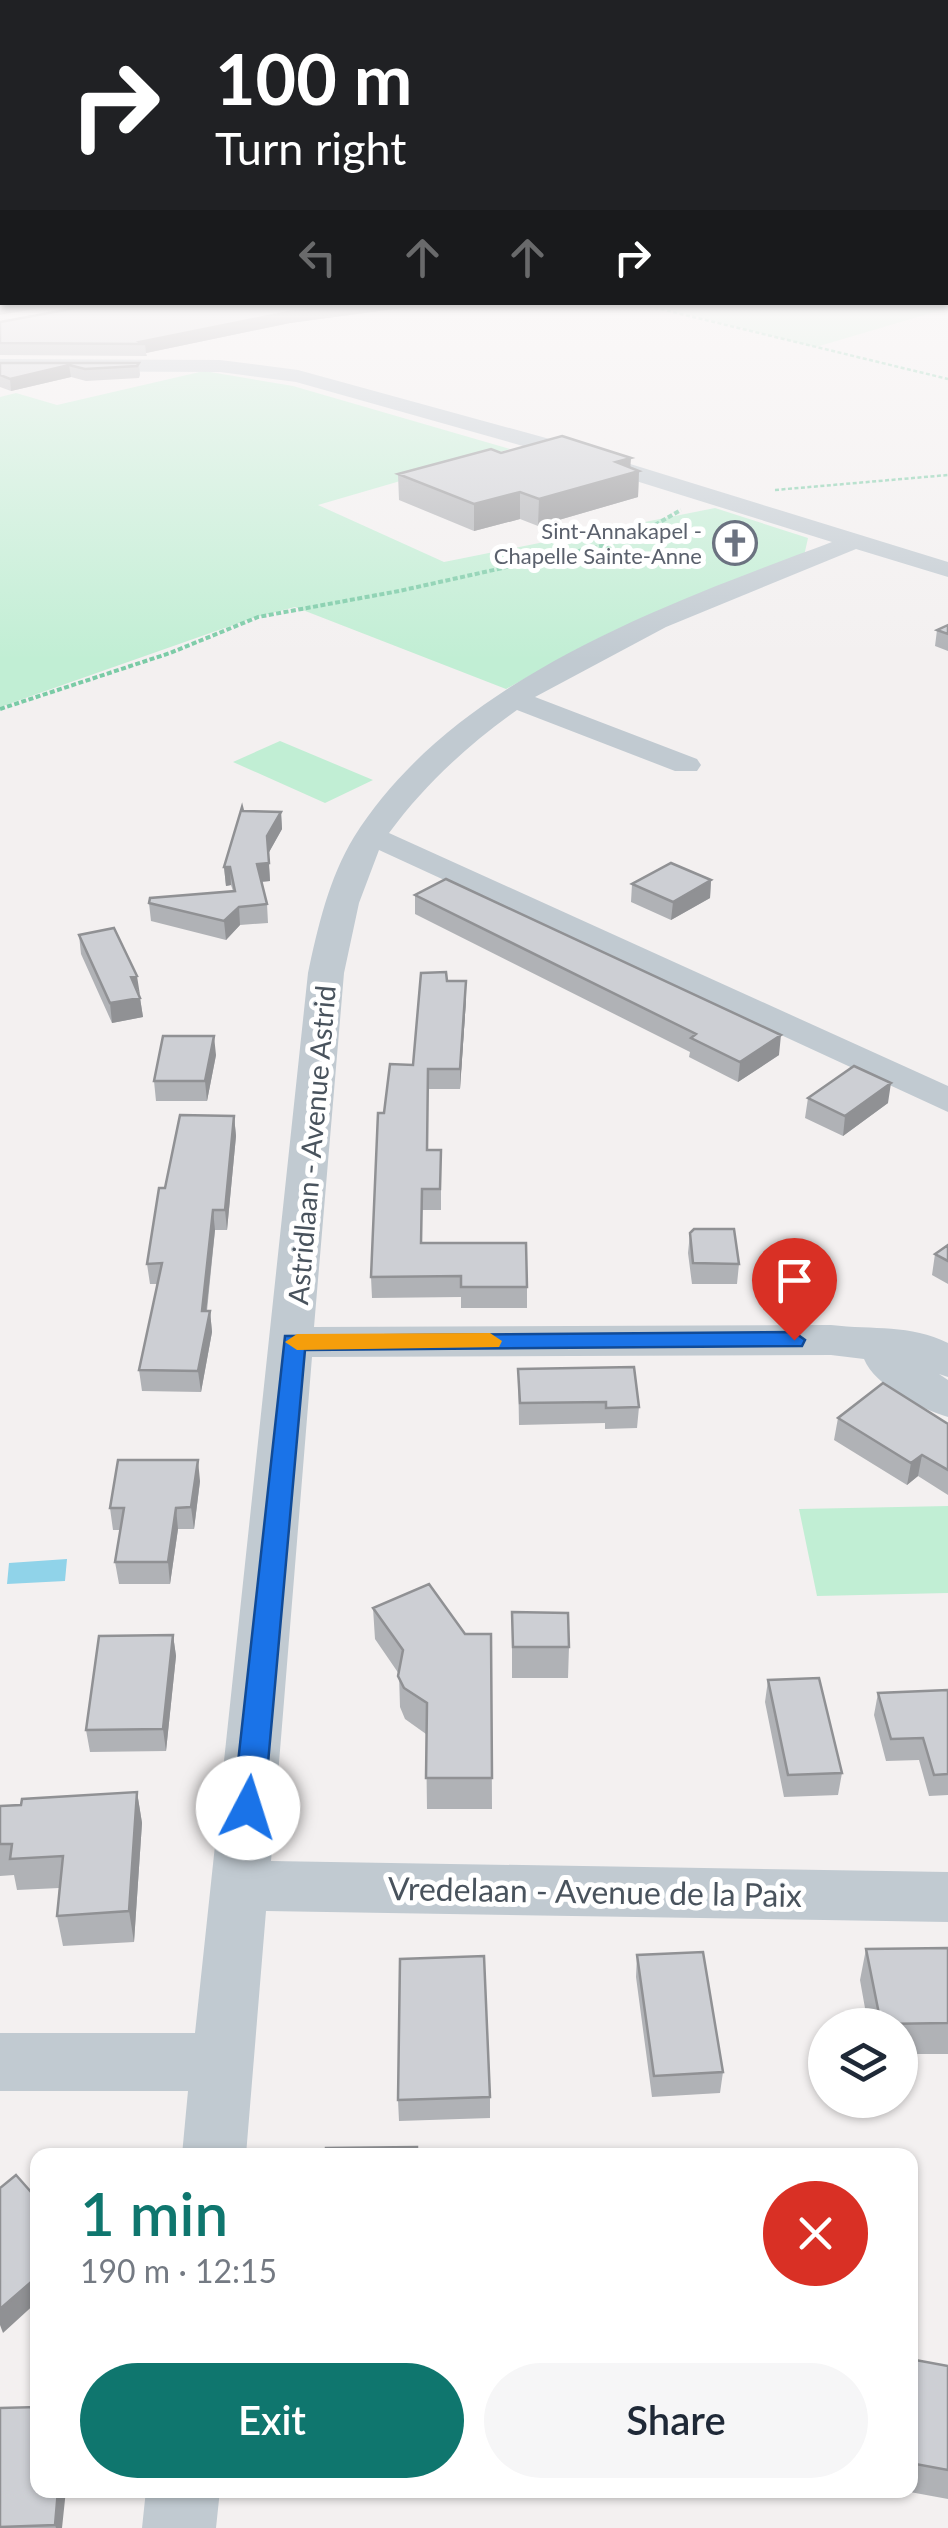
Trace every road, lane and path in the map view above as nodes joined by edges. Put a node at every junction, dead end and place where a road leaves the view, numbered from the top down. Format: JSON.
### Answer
{"nodes":[{"id":1,"x":472,"y":424,"type":"edge"},
{"id":2,"x":948,"y":474,"type":"edge"},
{"id":3,"x":716,"y":498,"type":"junction"},
{"id":4,"x":856,"y":541,"type":"junction"},
{"id":5,"x":948,"y":570,"type":"edge"},
{"id":6,"x":515,"y":699,"type":"junction"},
{"id":7,"x":0,"y":709,"type":"edge"},
{"id":8,"x":686,"y":764,"type":"dead end"},
{"id":9,"x":370,"y":837,"type":"junction"},
{"id":10,"x":948,"y":1100,"type":"edge"},
{"id":11,"x":294,"y":1342,"type":"junction"},
{"id":12,"x":882,"y":1346,"type":"junction"},
{"id":13,"x":948,"y":1362,"type":"edge"},
{"id":14,"x":948,"y":1401,"type":"edge"},
{"id":15,"x":241,"y":1886,"type":"junction"},
{"id":16,"x":948,"y":1897,"type":"edge"},
{"id":17,"x":0,"y":2062,"type":"edge"},
{"id":18,"x":223,"y":2062,"type":"junction"},
{"id":19,"x":215,"y":2148,"type":"edge"},
{"id":20,"x":182,"y":2498,"type":"edge"},
{"id":21,"x":180,"y":2528,"type":"edge"}],
"edges":[{"from":1,"to":3,"type":"street"},
{"from":2,"to":3,"type":"path"},
{"from":3,"to":4,"type":"street"},
{"from":3,"to":7,"type":"path"},
{"from":4,"to":5,"type":"street"},
{"from":4,"to":6,"type":"street","name":"Astridlaan - Avenue Astrid"},
{"from":6,"to":8,"type":"street"},
{"from":6,"to":9,"type":"street","name":"Astridlaan - Avenue Astrid"},
{"from":9,"to":10,"type":"street"},
{"from":9,"to":11,"type":"street","name":"Astridlaan - Avenue Astrid"},
{"from":11,"to":12,"type":"street"},
{"from":11,"to":15,"type":"street","name":"Astridlaan - Avenue Astrid"},
{"from":12,"to":13,"type":"street"},
{"from":12,"to":14,"type":"street"},
{"from":15,"to":16,"type":"street","name":"Vredelaan - Avenue de la Paix"},
{"from":15,"to":18,"type":"street","name":"Astridlaan - Avenue Astrid"},
{"from":17,"to":18,"type":"street"},
{"from":18,"to":19,"type":"street","name":"Astridlaan - Avenue Astrid"},
{"from":20,"to":21,"type":"street"}]}
